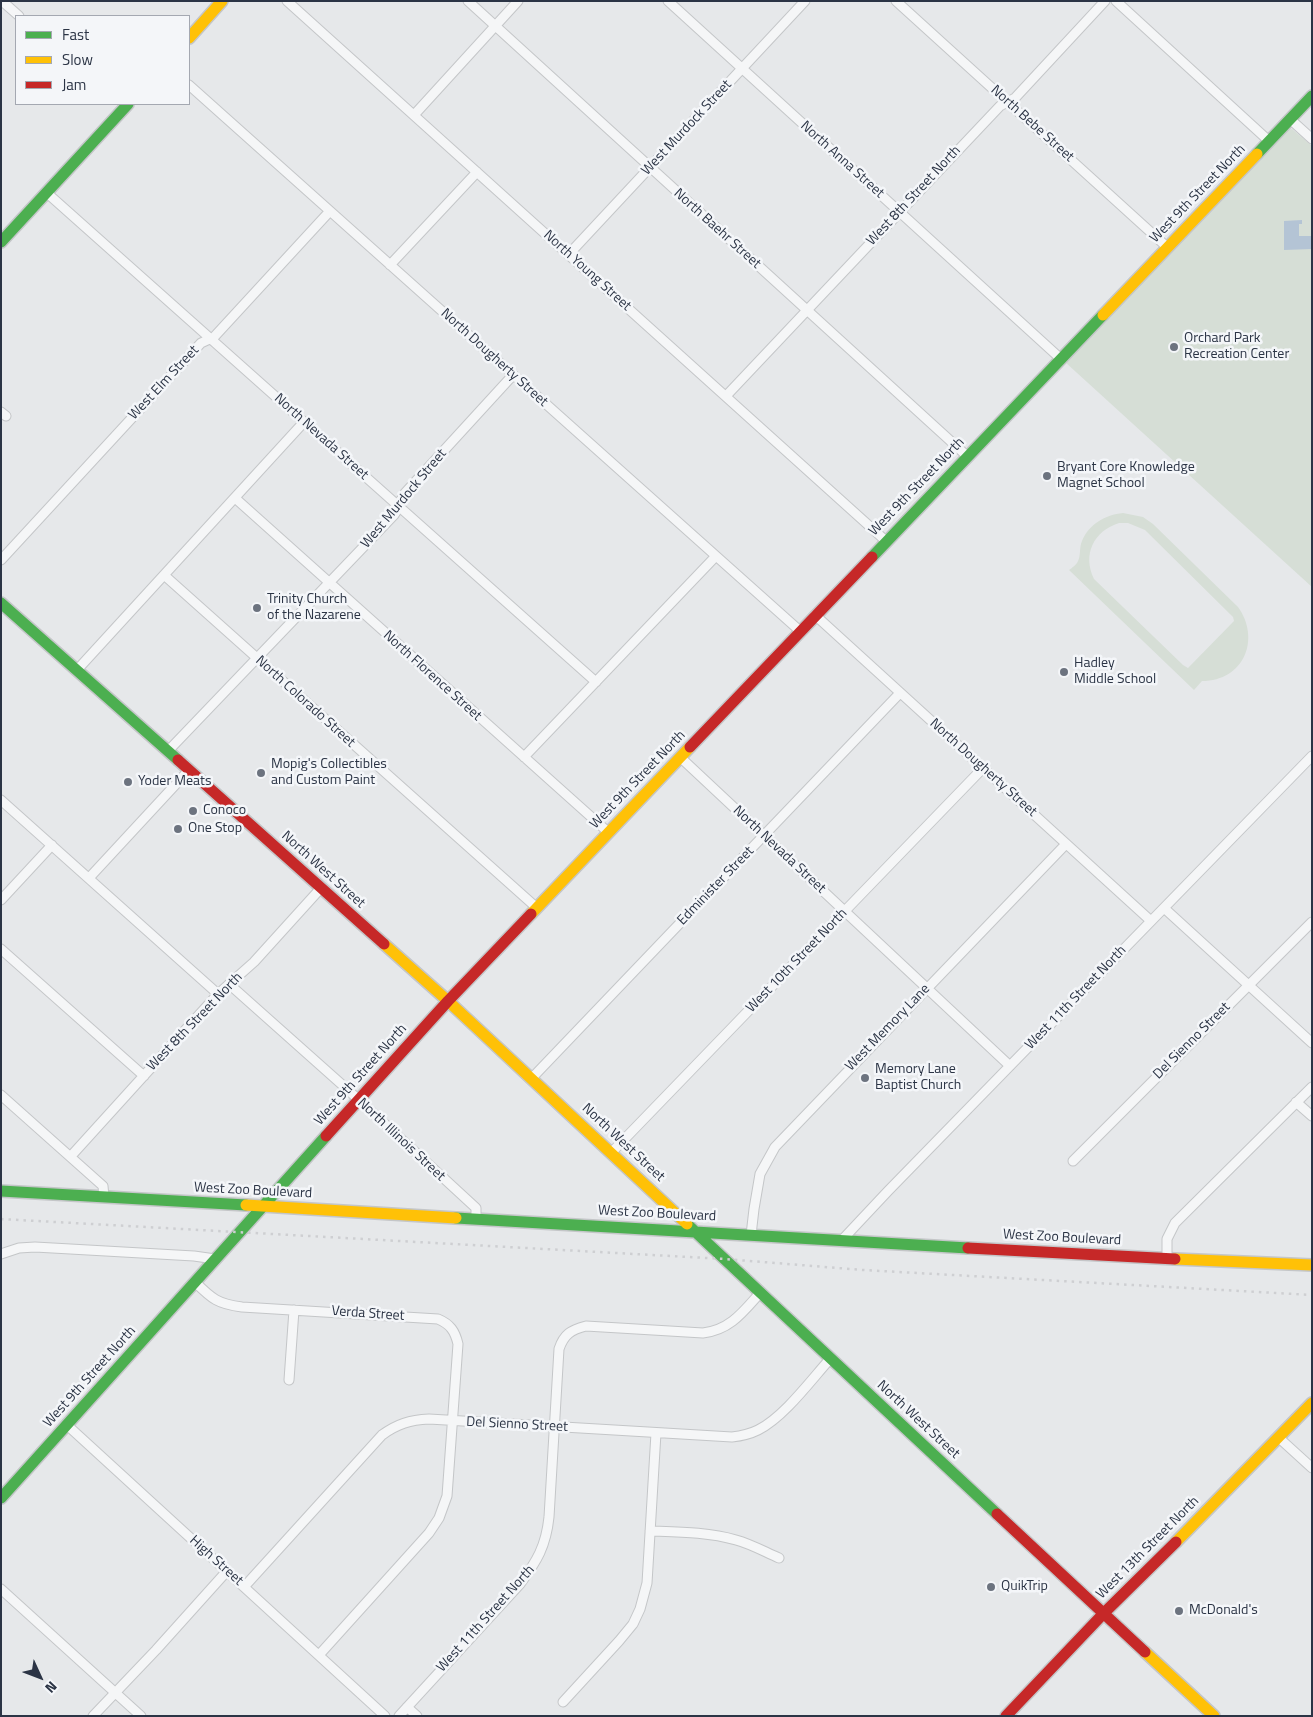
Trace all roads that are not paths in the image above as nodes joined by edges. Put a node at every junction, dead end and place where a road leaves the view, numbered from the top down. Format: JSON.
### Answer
{"nodes":[{"id":1,"x":2,"y":1,"type":"edge"},
{"id":2,"x":222,"y":1,"type":"edge"},
{"id":3,"x":287,"y":1,"type":"edge"},
{"id":4,"x":468,"y":1,"type":"edge"},
{"id":5,"x":518,"y":1,"type":"edge"},
{"id":6,"x":668,"y":1,"type":"edge"},
{"id":7,"x":805,"y":1,"type":"edge"},
{"id":8,"x":896,"y":1,"type":"edge"},
{"id":9,"x":1105,"y":1,"type":"edge"},
{"id":10,"x":1116,"y":1,"type":"edge"},
{"id":11,"x":18,"y":15,"type":"edge"},
{"id":12,"x":495,"y":26,"type":"junction"},
{"id":13,"x":190,"y":37,"type":"edge"},
{"id":14,"x":742,"y":69,"type":"junction"},
{"id":15,"x":190,"y":85,"type":"edge"},
{"id":16,"x":1312,"y":96,"type":"edge"},
{"id":17,"x":1008,"y":102,"type":"junction"},
{"id":18,"x":122,"y":106,"type":"edge"},
{"id":19,"x":414,"y":115,"type":"junction"},
{"id":20,"x":1290,"y":119,"type":"junction"},
{"id":21,"x":1312,"y":139,"type":"edge"},
{"id":22,"x":1269,"y":141,"type":"junction"},
{"id":23,"x":650,"y":168,"type":"junction"},
{"id":24,"x":477,"y":172,"type":"junction"},
{"id":25,"x":47,"y":193,"type":"junction"},
{"id":26,"x":330,"y":212,"type":"junction"},
{"id":27,"x":900,"y":212,"type":"junction"},
{"id":28,"x":1,"y":242,"type":"edge"},
{"id":29,"x":1167,"y":247,"type":"junction"},
{"id":30,"x":568,"y":254,"type":"junction"},
{"id":31,"x":390,"y":265,"type":"junction"},
{"id":32,"x":806,"y":310,"type":"junction"},
{"id":33,"x":210,"y":338,"type":"junction"},
{"id":34,"x":1061,"y":359,"type":"junction"},
{"id":35,"x":514,"y":376,"type":"junction"},
{"id":36,"x":726,"y":396,"type":"junction"},
{"id":37,"x":304,"y":422,"type":"junction"},
{"id":38,"x":967,"y":456,"type":"junction"},
{"id":39,"x":234,"y":498,"type":"junction"},
{"id":40,"x":398,"y":506,"type":"junction"},
{"id":41,"x":886,"y":541,"type":"junction"},
{"id":42,"x":716,"y":556,"type":"junction"},
{"id":43,"x":1,"y":560,"type":"edge"},
{"id":44,"x":164,"y":575,"type":"junction"},
{"id":45,"x":329,"y":584,"type":"junction"},
{"id":46,"x":1,"y":603,"type":"edge"},
{"id":47,"x":815,"y":615,"type":"junction"},
{"id":48,"x":800,"y":631,"type":"junction"},
{"id":49,"x":257,"y":658,"type":"junction"},
{"id":50,"x":77,"y":670,"type":"junction"},
{"id":51,"x":596,"y":682,"type":"junction"},
{"id":52,"x":900,"y":693,"type":"junction"},
{"id":53,"x":168,"y":751,"type":"junction"},
{"id":54,"x":1312,"y":756,"type":"edge"},
{"id":55,"x":524,"y":757,"type":"junction"},
{"id":56,"x":680,"y":757,"type":"junction"},
{"id":57,"x":983,"y":768,"type":"junction"},
{"id":58,"x":189,"y":770,"type":"junction"},
{"id":59,"x":1,"y":800,"type":"edge"},
{"id":60,"x":608,"y":832,"type":"junction"},
{"id":61,"x":764,"y":836,"type":"junction"},
{"id":62,"x":1066,"y":844,"type":"junction"},
{"id":63,"x":52,"y":845,"type":"junction"},
{"id":64,"x":90,"y":878,"type":"junction"},
{"id":65,"x":321,"y":888,"type":"junction"},
{"id":66,"x":1,"y":900,"type":"edge"},
{"id":67,"x":536,"y":908,"type":"junction"},
{"id":68,"x":1164,"y":908,"type":"junction"},
{"id":69,"x":845,"y":912,"type":"junction"},
{"id":70,"x":1151,"y":921,"type":"junction"},
{"id":71,"x":1312,"y":922,"type":"edge"},
{"id":72,"x":1,"y":949,"type":"edge"},
{"id":73,"x":229,"y":984,"type":"junction"},
{"id":74,"x":1248,"y":985,"type":"junction"},
{"id":75,"x":927,"y":988,"type":"junction"},
{"id":76,"x":218,"y":994,"type":"junction"},
{"id":77,"x":448,"y":1001,"type":"junction"},
{"id":78,"x":1312,"y":1043,"type":"edge"},
{"id":79,"x":1010,"y":1066,"type":"junction"},
{"id":80,"x":144,"y":1076,"type":"junction"},
{"id":81,"x":531,"y":1078,"type":"junction"},
{"id":82,"x":1312,"y":1087,"type":"edge"},
{"id":83,"x":1,"y":1095,"type":"edge"},
{"id":84,"x":358,"y":1100,"type":"junction"},
{"id":85,"x":1296,"y":1102,"type":"junction"},
{"id":86,"x":1312,"y":1116,"type":"edge"},
{"id":87,"x":611,"y":1153,"type":"junction"},
{"id":88,"x":70,"y":1156,"type":"junction"},
{"id":89,"x":1073,"y":1161,"type":"dead end"},
{"id":90,"x":1,"y":1191,"type":"edge"},
{"id":91,"x":104,"y":1197,"type":"junction"},
{"id":92,"x":262,"y":1207,"type":"junction"},
{"id":93,"x":476,"y":1219,"type":"junction"},
{"id":94,"x":695,"y":1232,"type":"junction"},
{"id":95,"x":751,"y":1235,"type":"junction"},
{"id":96,"x":842,"y":1240,"type":"junction"},
{"id":97,"x":1,"y":1254,"type":"edge"},
{"id":98,"x":1167,"y":1259,"type":"junction"},
{"id":99,"x":215,"y":1260,"type":"junction"},
{"id":100,"x":1312,"y":1265,"type":"edge"},
{"id":101,"x":195,"y":1282,"type":"junction"},
{"id":102,"x":760,"y":1293,"type":"junction"},
{"id":103,"x":294,"y":1310,"type":"junction"},
{"id":104,"x":830,"y":1359,"type":"junction"},
{"id":105,"x":290,"y":1380,"type":"dead end"},
{"id":106,"x":1312,"y":1403,"type":"edge"},
{"id":107,"x":452,"y":1421,"type":"junction"},
{"id":108,"x":67,"y":1425,"type":"junction"},
{"id":109,"x":554,"y":1427,"type":"junction"},
{"id":110,"x":656,"y":1433,"type":"junction"},
{"id":111,"x":1278,"y":1437,"type":"junction"},
{"id":112,"x":1312,"y":1468,"type":"edge"},
{"id":113,"x":1,"y":1498,"type":"edge"},
{"id":114,"x":650,"y":1531,"type":"junction"},
{"id":115,"x":779,"y":1558,"type":"dead end"},
{"id":116,"x":227,"y":1572,"type":"junction"},
{"id":117,"x":244,"y":1587,"type":"junction"},
{"id":118,"x":1,"y":1589,"type":"edge"},
{"id":119,"x":1104,"y":1613,"type":"junction"},
{"id":120,"x":319,"y":1655,"type":"junction"},
{"id":121,"x":116,"y":1692,"type":"junction"},
{"id":122,"x":563,"y":1702,"type":"dead end"},
{"id":123,"x":407,"y":1706,"type":"junction"},
{"id":124,"x":93,"y":1716,"type":"edge"},
{"id":125,"x":141,"y":1716,"type":"edge"},
{"id":126,"x":385,"y":1716,"type":"edge"},
{"id":127,"x":399,"y":1716,"type":"edge"},
{"id":128,"x":417,"y":1716,"type":"edge"},
{"id":129,"x":1006,"y":1716,"type":"edge"},
{"id":130,"x":1214,"y":1716,"type":"edge"}],
"edges":[{"from":1,"to":11,"type":"street"},
{"from":2,"to":13,"type":"main road"},
{"from":3,"to":19,"type":"street","name":"North Young Street"},
{"from":4,"to":12,"type":"street","name":"North Baehr Street"},
{"from":5,"to":12,"type":"street"},
{"from":6,"to":14,"type":"street","name":"North Anna Street"},
{"from":7,"to":14,"type":"street","name":"West Murdock Street"},
{"from":8,"to":17,"type":"street","name":"North Bebe Street"},
{"from":9,"to":17,"type":"street","name":"West 8th Street North"},
{"from":10,"to":22,"type":"street"},
{"from":12,"to":19,"type":"street"},
{"from":12,"to":23,"type":"street","name":"North Baehr Street"},
{"from":14,"to":23,"type":"street","name":"West Murdock Street"},
{"from":14,"to":27,"type":"street","name":"North Anna Street"},
{"from":15,"to":26,"type":"street","name":"North Dougherty Street"},
{"from":16,"to":20,"type":"main road","name":"West 9th Street North"},
{"from":17,"to":27,"type":"street","name":"West 8th Street North"},
{"from":17,"to":29,"type":"street","name":"North Bebe Street"},
{"from":18,"to":25,"type":"main road"},
{"from":19,"to":24,"type":"street","name":"North Young Street"},
{"from":20,"to":21,"type":"street"},
{"from":20,"to":22,"type":"main road","name":"West 9th Street North"},
{"from":22,"to":29,"type":"main road","name":"West 9th Street North"},
{"from":23,"to":30,"type":"street","name":"West Murdock Street"},
{"from":23,"to":32,"type":"street","name":"North Baehr Street"},
{"from":24,"to":30,"type":"street","name":"North Young Street"},
{"from":24,"to":31,"type":"street"},
{"from":25,"to":28,"type":"main road"},
{"from":25,"to":33,"type":"street","name":"North Nevada Street"},
{"from":26,"to":31,"type":"street","name":"North Dougherty Street"},
{"from":26,"to":33,"type":"street","name":"West Elm Street"},
{"from":27,"to":32,"type":"street","name":"West 8th Street North"},
{"from":27,"to":34,"type":"street","name":"North Anna Street"},
{"from":29,"to":34,"type":"main road","name":"West 9th Street North"},
{"from":30,"to":36,"type":"street","name":"North Young Street"},
{"from":31,"to":35,"type":"street","name":"North Dougherty Street"},
{"from":32,"to":36,"type":"street","name":"West 8th Street North"},
{"from":32,"to":38,"type":"street","name":"North Baehr Street"},
{"from":33,"to":37,"type":"street","name":"North Nevada Street"},
{"from":33,"to":43,"type":"street","name":"West Elm Street"},
{"from":34,"to":38,"type":"main road","name":"West 9th Street North"},
{"from":35,"to":40,"type":"street","name":"West Murdock Street"},
{"from":35,"to":42,"type":"street","name":"North Dougherty Street"},
{"from":36,"to":41,"type":"street","name":"North Young Street"},
{"from":37,"to":39,"type":"street"},
{"from":37,"to":40,"type":"street","name":"North Nevada Street"},
{"from":38,"to":41,"type":"main road","name":"West 9th Street North"},
{"from":39,"to":44,"type":"street"},
{"from":39,"to":45,"type":"street","name":"North Florence Street"},
{"from":40,"to":45,"type":"street","name":"West Murdock Street"},
{"from":40,"to":51,"type":"street","name":"North Nevada Street"},
{"from":41,"to":47,"type":"main road","name":"West 9th Street North"},
{"from":42,"to":48,"type":"street","name":"North Dougherty Street"},
{"from":42,"to":51,"type":"street"},
{"from":44,"to":49,"type":"street","name":"North Colorado Street"},
{"from":44,"to":50,"type":"street"},
{"from":45,"to":49,"type":"street","name":"West Murdock Street"},
{"from":45,"to":55,"type":"street","name":"North Florence Street"},
{"from":46,"to":50,"type":"main road","name":"North West Street"},
{"from":47,"to":48,"type":"main road","name":"West 9th Street North"},
{"from":47,"to":52,"type":"street","name":"North Dougherty Street"},
{"from":48,"to":56,"type":"main road","name":"West 9th Street North"},
{"from":49,"to":53,"type":"street","name":"West Murdock Street"},
{"from":49,"to":67,"type":"street","name":"North Colorado Street"},
{"from":50,"to":53,"type":"main road","name":"North West Street"},
{"from":51,"to":55,"type":"street"},
{"from":52,"to":57,"type":"street","name":"North Dougherty Street"},
{"from":52,"to":61,"type":"street","name":"Edminister Street"},
{"from":53,"to":58,"type":"main road","name":"North West Street"},
{"from":54,"to":68,"type":"street","name":"West 11th Street North"},
{"from":55,"to":60,"type":"street","name":"North Florence Street"},
{"from":56,"to":60,"type":"main road","name":"West 9th Street North"},
{"from":56,"to":61,"type":"street","name":"North Nevada Street"},
{"from":57,"to":62,"type":"street","name":"North Dougherty Street"},
{"from":57,"to":69,"type":"street","name":"West 10th Street North"},
{"from":58,"to":64,"type":"street"},
{"from":58,"to":65,"type":"main road","name":"North West Street"},
{"from":59,"to":63,"type":"street"},
{"from":60,"to":67,"type":"main road","name":"West 9th Street North"},
{"from":61,"to":69,"type":"street","name":"North Nevada Street"},
{"from":61,"to":81,"type":"street","name":"Edminister Street"},
{"from":62,"to":70,"type":"street","name":"North Dougherty Street"},
{"from":62,"to":75,"type":"street","name":"West Memory Lane"},
{"from":63,"to":64,"type":"street"},
{"from":63,"to":66,"type":"street"},
{"from":64,"to":76,"type":"street"},
{"from":65,"to":73,"type":"street","name":"West 8th Street North"},
{"from":65,"to":77,"type":"main road","name":"North West Street"},
{"from":67,"to":77,"type":"main road","name":"West 9th Street North"},
{"from":68,"to":70,"type":"street","name":"West 11th Street North"},
{"from":68,"to":74,"type":"street"},
{"from":69,"to":75,"type":"street","name":"North Nevada Street"},
{"from":69,"to":87,"type":"street","name":"West 10th Street North"},
{"from":70,"to":79,"type":"street","name":"West 11th Street North"},
{"from":71,"to":74,"type":"street","name":"Del Sienno Street"},
{"from":72,"to":80,"type":"street"},
{"from":73,"to":76,"type":"street","name":"West 8th Street North"},
{"from":73,"to":84,"type":"street","name":"North Illinois Street"},
{"from":74,"to":78,"type":"street"},
{"from":74,"to":89,"type":"street","name":"Del Sienno Street"},
{"from":75,"to":79,"type":"street","name":"North Nevada Street"},
{"from":75,"to":95,"type":"street","name":"West Memory Lane"},
{"from":76,"to":80,"type":"street","name":"West 8th Street North"},
{"from":77,"to":81,"type":"main road","name":"North West Street"},
{"from":77,"to":84,"type":"main road","name":"West 9th Street North"},
{"from":79,"to":96,"type":"street","name":"West 11th Street North"},
{"from":80,"to":88,"type":"street","name":"West 8th Street North"},
{"from":81,"to":87,"type":"main road","name":"North West Street"},
{"from":82,"to":85,"type":"street"},
{"from":83,"to":88,"type":"street"},
{"from":84,"to":92,"type":"main road","name":"West 9th Street North"},
{"from":84,"to":93,"type":"street","name":"North Illinois Street"},
{"from":85,"to":86,"type":"street"},
{"from":85,"to":98,"type":"street"},
{"from":87,"to":94,"type":"main road","name":"North West Street"},
{"from":88,"to":91,"type":"street"},
{"from":90,"to":91,"type":"main road","name":"West Zoo Boulevard"},
{"from":91,"to":92,"type":"main road","name":"West Zoo Boulevard"},
{"from":92,"to":93,"type":"main road","name":"West Zoo Boulevard"},
{"from":92,"to":99,"type":"main road","name":"West 9th Street North"},
{"from":93,"to":94,"type":"main road","name":"West Zoo Boulevard"},
{"from":94,"to":95,"type":"main road","name":"West Zoo Boulevard"},
{"from":94,"to":102,"type":"main road","name":"North West Street"},
{"from":95,"to":96,"type":"main road","name":"West Zoo Boulevard"},
{"from":96,"to":98,"type":"main road","name":"West Zoo Boulevard"},
{"from":97,"to":99,"type":"street"},
{"from":98,"to":100,"type":"main road","name":"West Zoo Boulevard"},
{"from":99,"to":101,"type":"main road","name":"West 9th Street North"},
{"from":101,"to":103,"type":"street","name":"Verda Street"},
{"from":101,"to":108,"type":"main road","name":"West 9th Street North"},
{"from":102,"to":104,"type":"main road","name":"North West Street"},
{"from":102,"to":109,"type":"street","name":"West 11th Street North"},
{"from":103,"to":105,"type":"street"},
{"from":103,"to":107,"type":"street","name":"Verda Street"},
{"from":104,"to":110,"type":"street","name":"Del Sienno Street"},
{"from":104,"to":119,"type":"main road","name":"North West Street"},
{"from":106,"to":111,"type":"main road","name":"West 13th Street North"},
{"from":107,"to":109,"type":"street","name":"Del Sienno Street"},
{"from":107,"to":117,"type":"street","name":"Del Sienno Street"},
{"from":107,"to":120,"type":"street"},
{"from":108,"to":113,"type":"main road","name":"West 9th Street North"},
{"from":108,"to":116,"type":"street","name":"High Street"},
{"from":109,"to":110,"type":"street","name":"Del Sienno Street"},
{"from":109,"to":123,"type":"street","name":"West 11th Street North"},
{"from":110,"to":114,"type":"street"},
{"from":111,"to":112,"type":"street"},
{"from":111,"to":119,"type":"main road","name":"West 13th Street North"},
{"from":114,"to":115,"type":"street"},
{"from":114,"to":122,"type":"street"},
{"from":116,"to":117,"type":"street","name":"High Street"},
{"from":116,"to":121,"type":"street"},
{"from":117,"to":120,"type":"street","name":"High Street"},
{"from":118,"to":121,"type":"street"},
{"from":119,"to":129,"type":"main road","name":"West 13th Street North"},
{"from":119,"to":130,"type":"main road","name":"North West Street"},
{"from":120,"to":126,"type":"street","name":"High Street"},
{"from":121,"to":124,"type":"street"},
{"from":121,"to":125,"type":"street"},
{"from":123,"to":127,"type":"street","name":"West 11th Street North"},
{"from":123,"to":128,"type":"street"}]}
